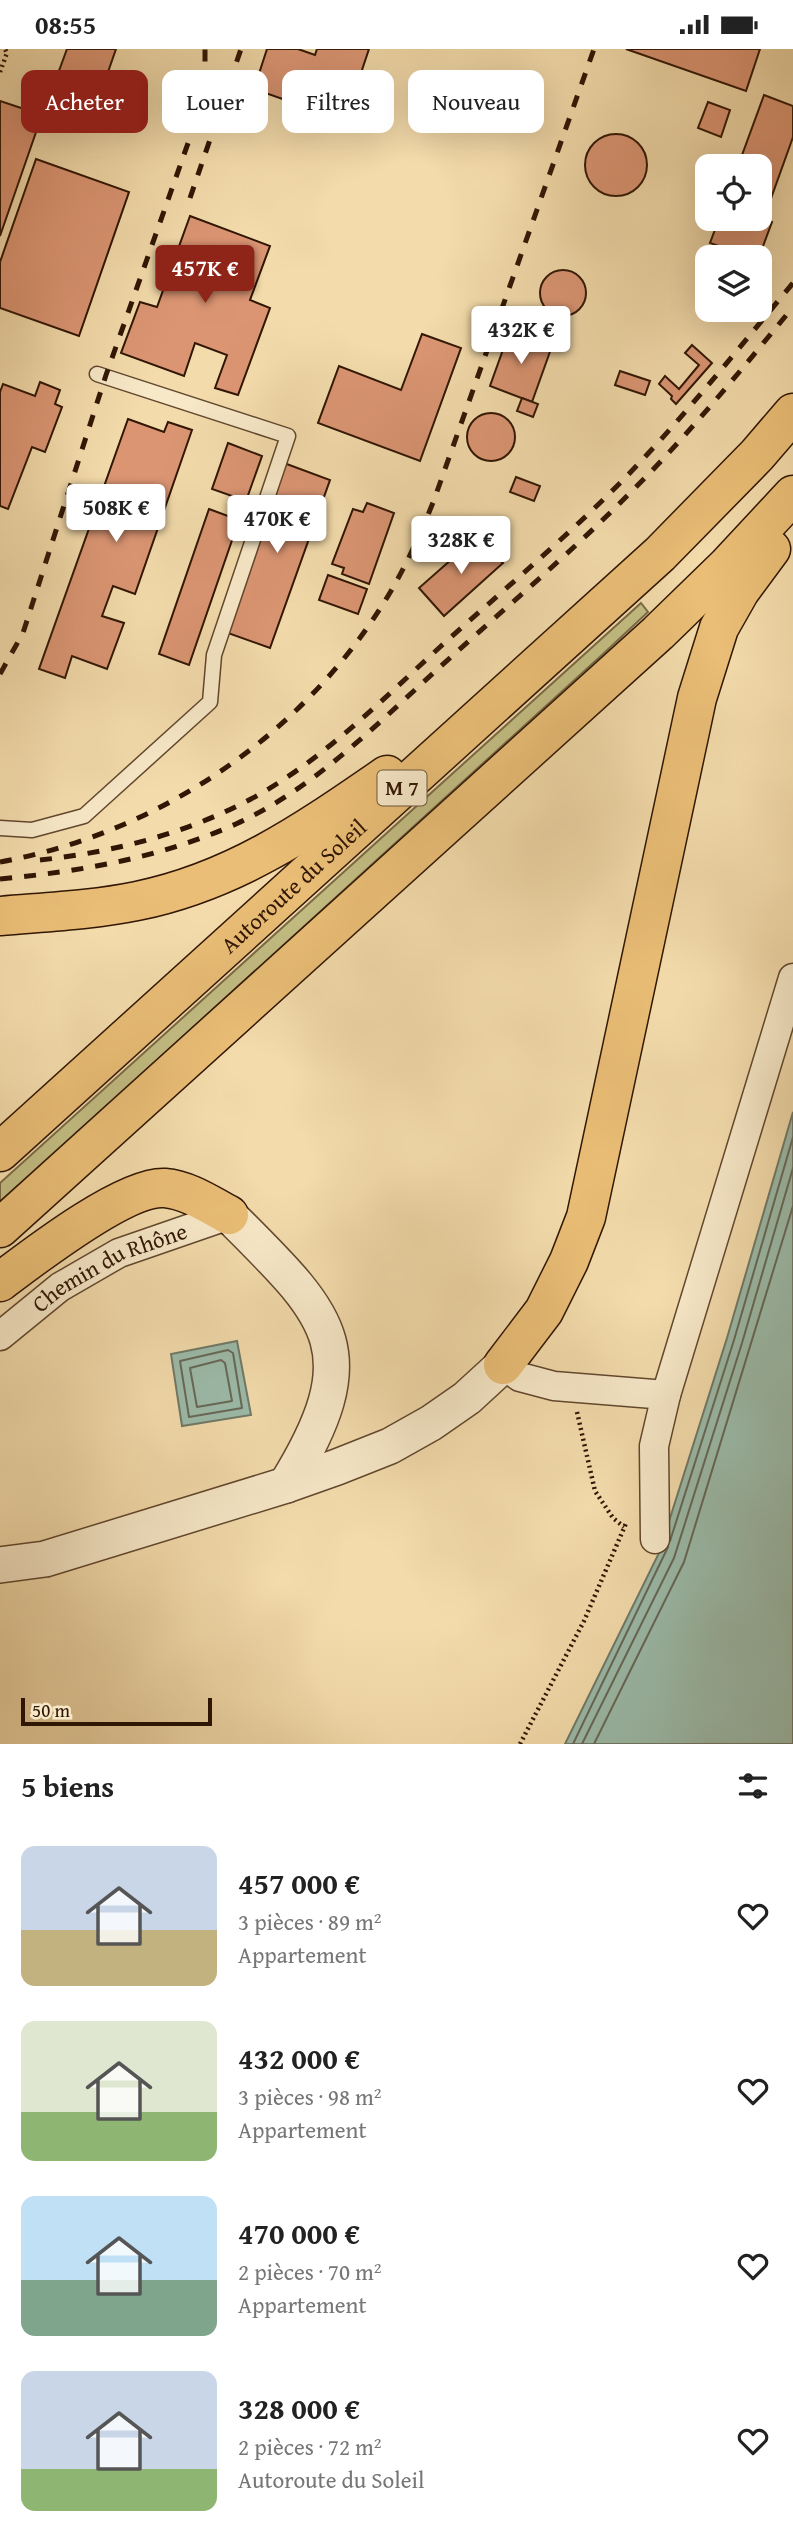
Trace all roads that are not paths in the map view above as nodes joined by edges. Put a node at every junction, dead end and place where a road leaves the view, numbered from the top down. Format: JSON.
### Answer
{"nodes":[{"id":1,"x":97,"y":374,"type":"dead end"},
{"id":2,"x":793,"y":413,"type":"edge"},
{"id":3,"x":793,"y":495,"type":"edge"},
{"id":4,"x":793,"y":517,"type":"edge"},
{"id":5,"x":515,"y":685,"type":"junction"},
{"id":6,"x":0,"y":828,"type":"edge"},
{"id":7,"x":0,"y":916,"type":"edge"},
{"id":8,"x":793,"y":978,"type":"edge"},
{"id":9,"x":0,"y":1152,"type":"edge"},
{"id":10,"x":229,"y":1215,"type":"junction"},
{"id":11,"x":0,"y":1228,"type":"edge"},
{"id":12,"x":0,"y":1282,"type":"edge"},
{"id":13,"x":0,"y":1336,"type":"edge"},
{"id":14,"x":503,"y":1365,"type":"junction"},
{"id":15,"x":666,"y":1395,"type":"junction"},
{"id":16,"x":286,"y":1485,"type":"junction"},
{"id":17,"x":655,"y":1539,"type":"dead end"},
{"id":18,"x":0,"y":1565,"type":"edge"}],
"edges":[{"from":1,"to":6,"type":"lane"},
{"from":2,"to":5,"type":"highway","name":"Autoroute du Soleil","number":"M 7"},
{"from":3,"to":11,"type":"highway","number":"M 7"},
{"from":4,"to":14,"type":"highway"},
{"from":5,"to":7,"type":"highway"},
{"from":5,"to":9,"type":"highway","name":"Autoroute du Soleil","number":"M 7"},
{"from":8,"to":15,"type":"street"},
{"from":10,"to":12,"type":"highway"},
{"from":10,"to":13,"type":"street","name":"Chemin du Rhône"},
{"from":10,"to":16,"type":"street"},
{"from":14,"to":15,"type":"street"},
{"from":14,"to":16,"type":"street"},
{"from":15,"to":17,"type":"street"},
{"from":16,"to":18,"type":"street"}]}
